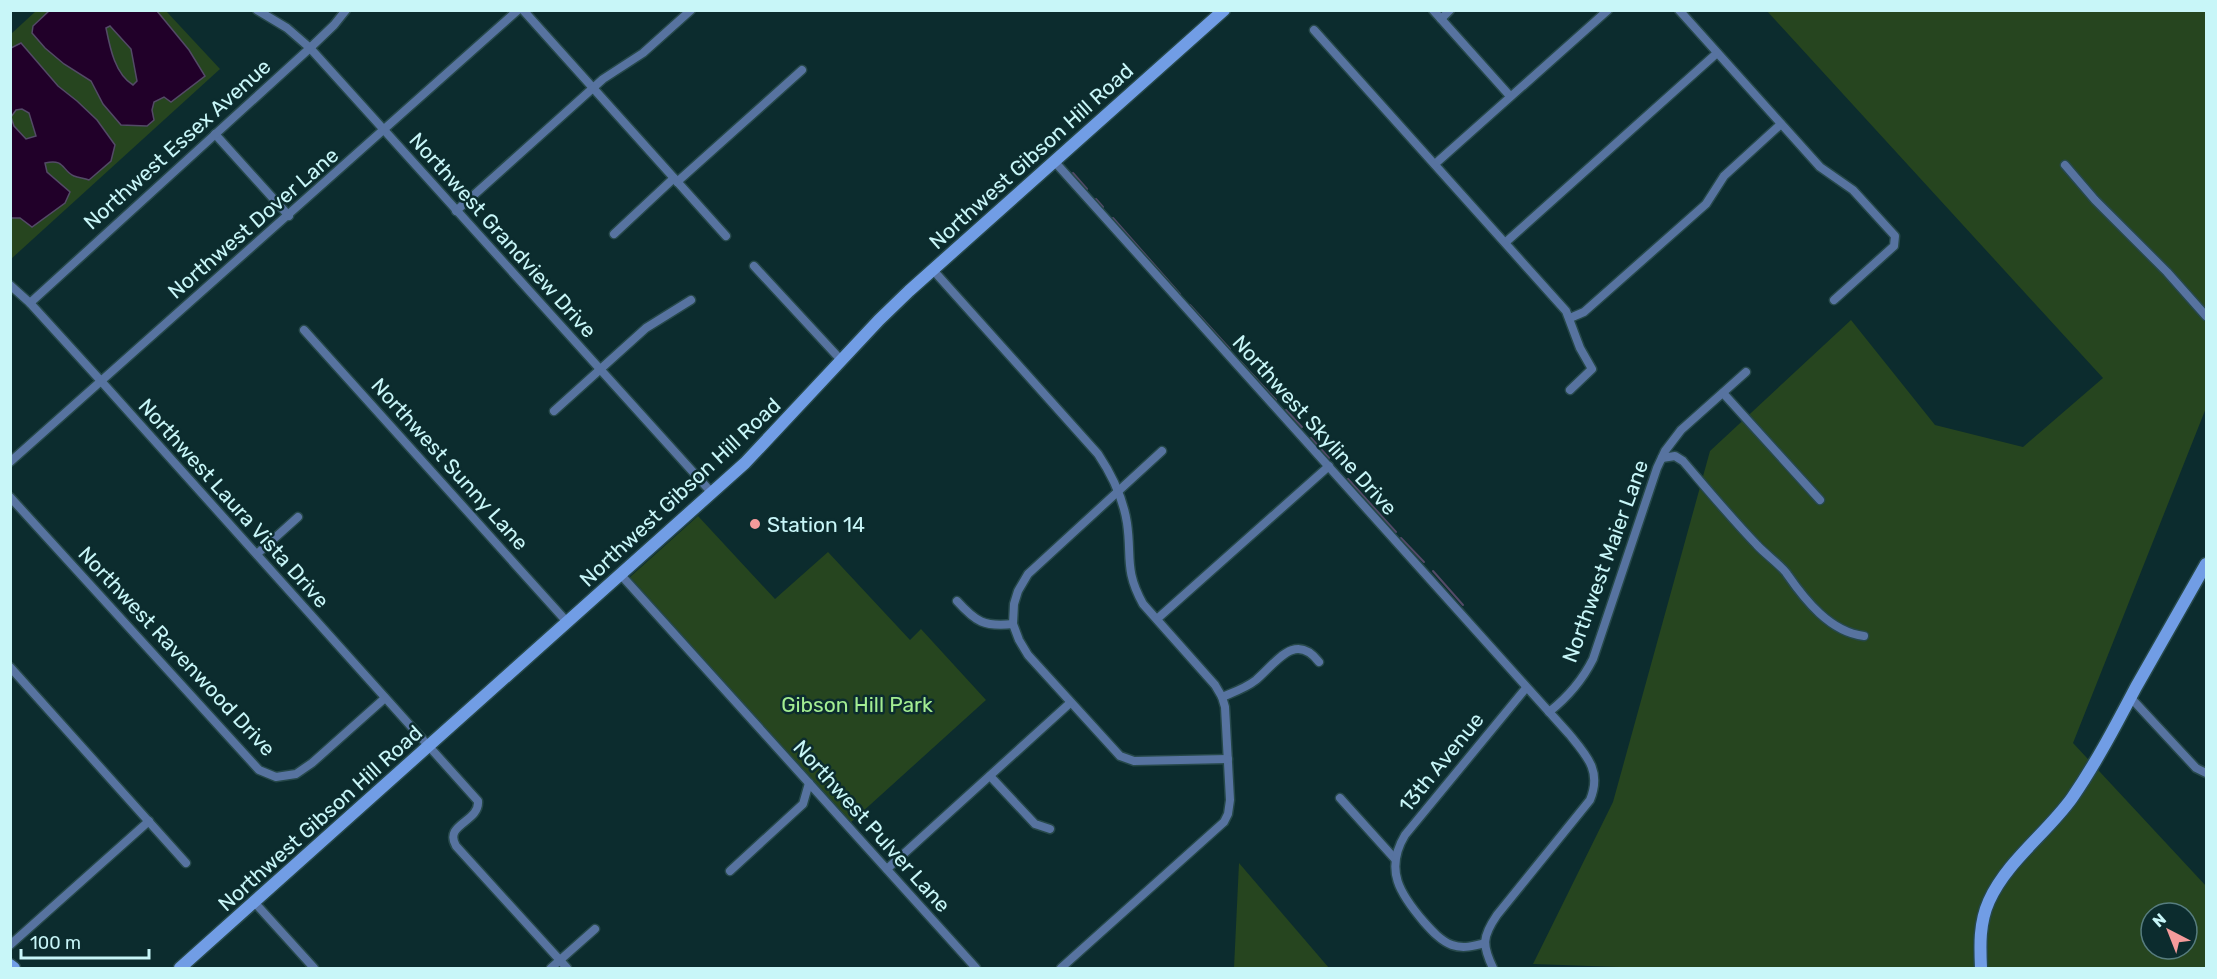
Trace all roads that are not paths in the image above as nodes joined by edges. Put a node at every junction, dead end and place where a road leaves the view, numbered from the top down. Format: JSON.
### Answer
{"nodes":[{"id":1,"x":257,"y":10,"type":"edge"},
{"id":2,"x":346,"y":10,"type":"edge"},
{"id":3,"x":518,"y":10,"type":"edge"},
{"id":4,"x":523,"y":10,"type":"edge"},
{"id":5,"x":691,"y":10,"type":"edge"},
{"id":6,"x":1433,"y":10,"type":"edge"},
{"id":7,"x":1450,"y":10,"type":"edge"},
{"id":8,"x":1608,"y":10,"type":"edge"},
{"id":9,"x":1679,"y":10,"type":"edge"},
{"id":10,"x":1222,"y":11,"type":"edge"},
{"id":11,"x":1441,"y":19,"type":"junction"},
{"id":12,"x":1314,"y":30,"type":"dead end"},
{"id":13,"x":309,"y":48,"type":"junction"},
{"id":14,"x":1717,"y":53,"type":"junction"},
{"id":15,"x":802,"y":70,"type":"dead end"},
{"id":16,"x":592,"y":89,"type":"junction"},
{"id":17,"x":1510,"y":96,"type":"junction"},
{"id":18,"x":1781,"y":124,"type":"junction"},
{"id":19,"x":384,"y":130,"type":"junction"},
{"id":20,"x":215,"y":134,"type":"junction"},
{"id":21,"x":1054,"y":161,"type":"junction"},
{"id":22,"x":1435,"y":164,"type":"junction"},
{"id":23,"x":2065,"y":165,"type":"dead end"},
{"id":24,"x":676,"y":180,"type":"junction"},
{"id":25,"x":456,"y":211,"type":"junction"},
{"id":26,"x":288,"y":216,"type":"junction"},
{"id":27,"x":614,"y":234,"type":"dead end"},
{"id":28,"x":726,"y":236,"type":"dead end"},
{"id":29,"x":1506,"y":242,"type":"junction"},
{"id":30,"x":754,"y":266,"type":"dead end"},
{"id":31,"x":933,"y":270,"type":"junction"},
{"id":32,"x":10,"y":285,"type":"edge"},
{"id":33,"x":691,"y":300,"type":"dead end"},
{"id":34,"x":1834,"y":300,"type":"dead end"},
{"id":35,"x":30,"y":303,"type":"junction"},
{"id":36,"x":2206,"y":316,"type":"edge"},
{"id":37,"x":1570,"y":318,"type":"junction"},
{"id":38,"x":304,"y":330,"type":"dead end"},
{"id":39,"x":841,"y":360,"type":"junction"},
{"id":40,"x":600,"y":369,"type":"junction"},
{"id":41,"x":1746,"y":372,"type":"dead end"},
{"id":42,"x":101,"y":381,"type":"junction"},
{"id":43,"x":1570,"y":390,"type":"dead end"},
{"id":44,"x":1723,"y":393,"type":"junction"},
{"id":45,"x":554,"y":411,"type":"dead end"},
{"id":46,"x":1162,"y":451,"type":"dead end"},
{"id":47,"x":1662,"y":458,"type":"junction"},
{"id":48,"x":10,"y":462,"type":"edge"},
{"id":49,"x":1329,"y":466,"type":"junction"},
{"id":50,"x":1118,"y":492,"type":"junction"},
{"id":51,"x":712,"y":493,"type":"junction"},
{"id":52,"x":10,"y":497,"type":"edge"},
{"id":53,"x":1820,"y":500,"type":"dead end"},
{"id":54,"x":298,"y":517,"type":"dead end"},
{"id":55,"x":257,"y":554,"type":"junction"},
{"id":56,"x":2206,"y":564,"type":"edge"},
{"id":57,"x":621,"y":575,"type":"junction"},
{"id":58,"x":957,"y":601,"type":"dead end"},
{"id":59,"x":1157,"y":619,"type":"junction"},
{"id":60,"x":568,"y":622,"type":"junction"},
{"id":61,"x":1013,"y":624,"type":"junction"},
{"id":62,"x":1864,"y":636,"type":"dead end"},
{"id":63,"x":1319,"y":662,"type":"dead end"},
{"id":64,"x":10,"y":667,"type":"edge"},
{"id":65,"x":1526,"y":688,"type":"junction"},
{"id":66,"x":1222,"y":697,"type":"junction"},
{"id":67,"x":385,"y":698,"type":"junction"},
{"id":68,"x":2131,"y":698,"type":"junction"},
{"id":69,"x":1070,"y":703,"type":"junction"},
{"id":70,"x":1549,"y":712,"type":"junction"},
{"id":71,"x":429,"y":747,"type":"junction"},
{"id":72,"x":1228,"y":759,"type":"junction"},
{"id":73,"x":2206,"y":773,"type":"edge"},
{"id":74,"x":990,"y":776,"type":"junction"},
{"id":75,"x":808,"y":783,"type":"junction"},
{"id":76,"x":1340,"y":798,"type":"dead end"},
{"id":77,"x":149,"y":821,"type":"junction"},
{"id":78,"x":1050,"y":829,"type":"dead end"},
{"id":79,"x":1395,"y":862,"type":"junction"},
{"id":80,"x":186,"y":863,"type":"dead end"},
{"id":81,"x":887,"y":869,"type":"junction"},
{"id":82,"x":730,"y":871,"type":"dead end"},
{"id":83,"x":255,"y":903,"type":"junction"},
{"id":84,"x":595,"y":929,"type":"dead end"},
{"id":85,"x":1485,"y":944,"type":"junction"},
{"id":86,"x":10,"y":945,"type":"edge"},
{"id":87,"x":560,"y":960,"type":"junction"},
{"id":88,"x":10,"y":964,"type":"edge"},
{"id":89,"x":14,"y":969,"type":"edge"},
{"id":90,"x":180,"y":969,"type":"edge"},
{"id":91,"x":314,"y":969,"type":"edge"},
{"id":92,"x":551,"y":969,"type":"edge"},
{"id":93,"x":567,"y":969,"type":"edge"},
{"id":94,"x":976,"y":969,"type":"edge"},
{"id":95,"x":1061,"y":969,"type":"edge"},
{"id":96,"x":1493,"y":969,"type":"edge"},
{"id":97,"x":1981,"y":969,"type":"edge"}],
"edges":[{"from":1,"to":13,"type":"street","name":"Northwest Grandview Drive"},
{"from":2,"to":13,"type":"street","name":"Northwest Essex Avenue"},
{"from":3,"to":19,"type":"street","name":"Northwest Dover Lane"},
{"from":4,"to":16,"type":"street"},
{"from":5,"to":16,"type":"street"},
{"from":6,"to":11,"type":"street"},
{"from":7,"to":11,"type":"street"},
{"from":8,"to":17,"type":"street"},
{"from":9,"to":14,"type":"street"},
{"from":10,"to":21,"type":"main road","name":"Northwest Gibson Hill Road"},
{"from":11,"to":17,"type":"street"},
{"from":12,"to":22,"type":"street"},
{"from":13,"to":19,"type":"street","name":"Northwest Grandview Drive"},
{"from":13,"to":20,"type":"street","name":"Northwest Essex Avenue"},
{"from":14,"to":18,"type":"street"},
{"from":14,"to":29,"type":"street"},
{"from":15,"to":24,"type":"street"},
{"from":16,"to":24,"type":"street"},
{"from":16,"to":25,"type":"street"},
{"from":17,"to":22,"type":"street"},
{"from":18,"to":34,"type":"street"},
{"from":18,"to":37,"type":"street"},
{"from":19,"to":25,"type":"street","name":"Northwest Grandview Drive"},
{"from":19,"to":26,"type":"street","name":"Northwest Dover Lane"},
{"from":20,"to":26,"type":"street"},
{"from":20,"to":35,"type":"street","name":"Northwest Essex Avenue"},
{"from":21,"to":31,"type":"main road","name":"Northwest Gibson Hill Road"},
{"from":21,"to":49,"type":"street","name":"Northwest Skyline Drive"},
{"from":22,"to":29,"type":"street"},
{"from":23,"to":36,"type":"street"},
{"from":24,"to":27,"type":"street"},
{"from":24,"to":28,"type":"street"},
{"from":25,"to":40,"type":"street","name":"Northwest Grandview Drive"},
{"from":26,"to":42,"type":"street","name":"Northwest Dover Lane"},
{"from":29,"to":37,"type":"street"},
{"from":30,"to":39,"type":"street"},
{"from":31,"to":39,"type":"main road","name":"Northwest Gibson Hill Road"},
{"from":31,"to":50,"type":"street"},
{"from":32,"to":35,"type":"street","name":"Northwest Laura Vista Drive"},
{"from":33,"to":40,"type":"street"},
{"from":35,"to":42,"type":"street","name":"Northwest Laura Vista Drive"},
{"from":37,"to":43,"type":"street"},
{"from":38,"to":60,"type":"street","name":"Northwest Sunny Lane"},
{"from":39,"to":51,"type":"main road","name":"Northwest Gibson Hill Road"},
{"from":40,"to":45,"type":"street"},
{"from":40,"to":51,"type":"street","name":"Northwest Grandview Drive"},
{"from":41,"to":44,"type":"street","name":"Northwest Maier Lane"},
{"from":42,"to":48,"type":"street","name":"Northwest Dover Lane"},
{"from":42,"to":55,"type":"street","name":"Northwest Laura Vista Drive"},
{"from":44,"to":47,"type":"street","name":"Northwest Maier Lane"},
{"from":44,"to":53,"type":"street"},
{"from":46,"to":50,"type":"street"},
{"from":47,"to":62,"type":"street"},
{"from":47,"to":70,"type":"street","name":"Northwest Maier Lane"},
{"from":49,"to":59,"type":"street"},
{"from":49,"to":65,"type":"street","name":"Northwest Skyline Drive"},
{"from":50,"to":59,"type":"street"},
{"from":50,"to":61,"type":"street"},
{"from":51,"to":57,"type":"main road","name":"Northwest Gibson Hill Road"},
{"from":52,"to":67,"type":"street","name":"Northwest Ravenwood Drive"},
{"from":54,"to":55,"type":"street"},
{"from":55,"to":67,"type":"street","name":"Northwest Laura Vista Drive"},
{"from":56,"to":68,"type":"main road"},
{"from":57,"to":60,"type":"main road","name":"Northwest Gibson Hill Road"},
{"from":57,"to":75,"type":"street","name":"Northwest Pulver Lane"},
{"from":58,"to":61,"type":"street"},
{"from":59,"to":66,"type":"street"},
{"from":60,"to":71,"type":"main road","name":"Northwest Gibson Hill Road"},
{"from":61,"to":69,"type":"street"},
{"from":63,"to":66,"type":"street"},
{"from":64,"to":77,"type":"street"},
{"from":65,"to":70,"type":"street","name":"Northwest Skyline Drive"},
{"from":65,"to":79,"type":"street","name":"13th Avenue"},
{"from":66,"to":72,"type":"street"},
{"from":67,"to":71,"type":"street","name":"Northwest Laura Vista Drive"},
{"from":68,"to":73,"type":"street"},
{"from":68,"to":97,"type":"main road"},
{"from":69,"to":72,"type":"street"},
{"from":69,"to":74,"type":"street"},
{"from":70,"to":85,"type":"street","name":"Northwest Skyline Drive"},
{"from":71,"to":83,"type":"main road","name":"Northwest Gibson Hill Road"},
{"from":71,"to":87,"type":"street","name":"Northwest Laura Vista Drive"},
{"from":72,"to":95,"type":"street"},
{"from":74,"to":78,"type":"street"},
{"from":74,"to":81,"type":"street"},
{"from":75,"to":81,"type":"street","name":"Northwest Pulver Lane"},
{"from":75,"to":82,"type":"street"},
{"from":76,"to":79,"type":"street"},
{"from":77,"to":80,"type":"street"},
{"from":77,"to":86,"type":"street"},
{"from":79,"to":85,"type":"street"},
{"from":81,"to":94,"type":"street","name":"Northwest Pulver Lane"},
{"from":83,"to":90,"type":"main road","name":"Northwest Gibson Hill Road"},
{"from":83,"to":91,"type":"street"},
{"from":84,"to":87,"type":"street"},
{"from":85,"to":96,"type":"street"},
{"from":87,"to":92,"type":"street"},
{"from":87,"to":93,"type":"street"},
{"from":88,"to":89,"type":"main road"}]}
